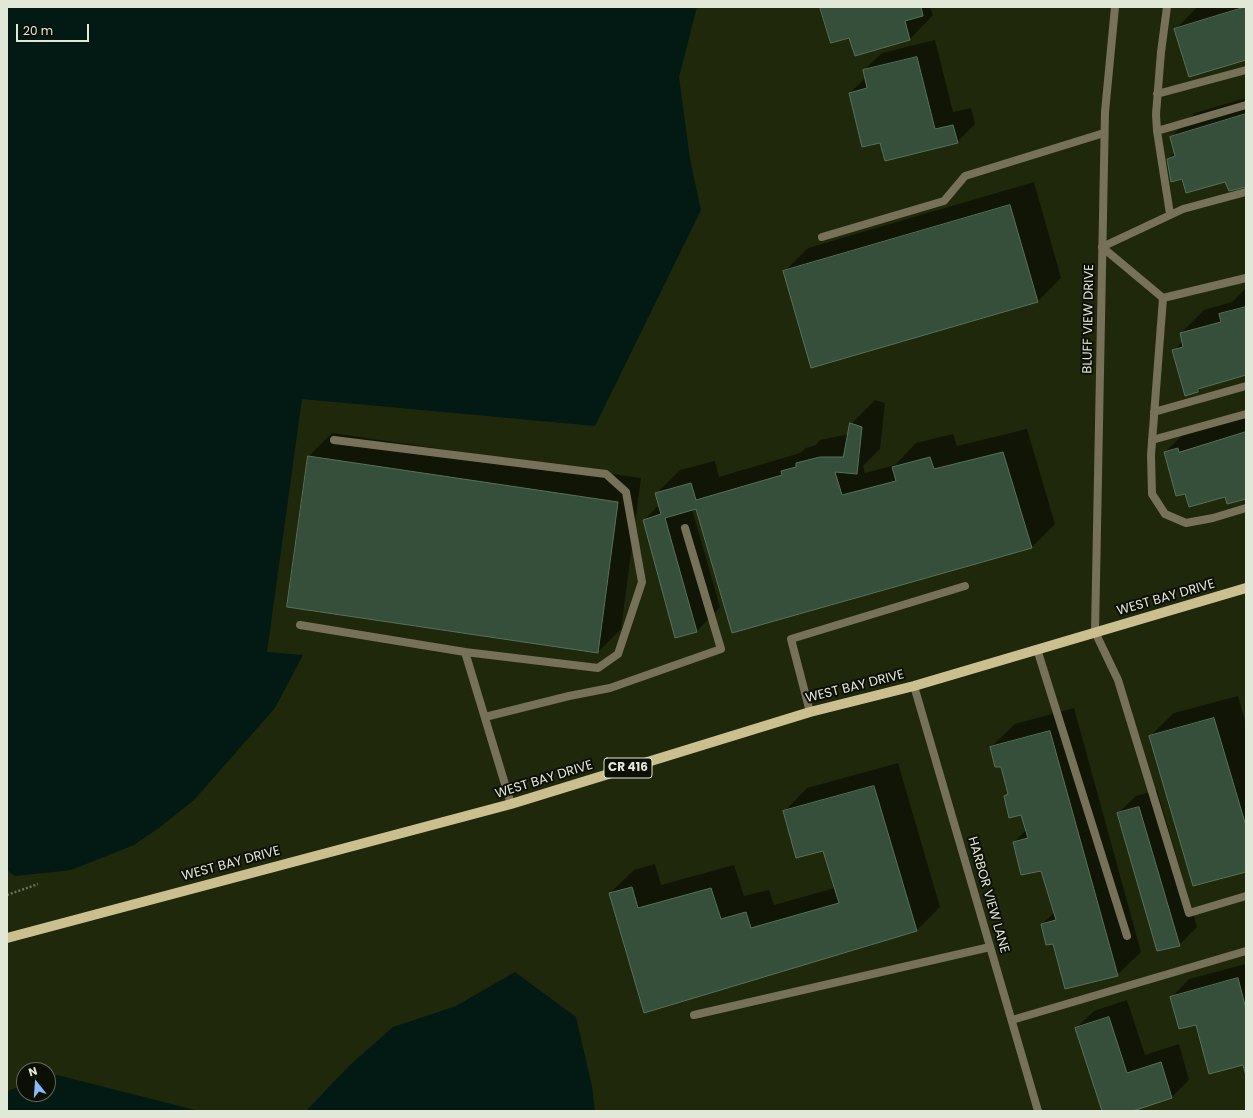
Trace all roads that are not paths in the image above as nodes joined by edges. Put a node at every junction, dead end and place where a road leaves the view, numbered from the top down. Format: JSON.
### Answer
{"nodes":[{"id":1,"x":1115,"y":7,"type":"edge"},
{"id":2,"x":1167,"y":7,"type":"edge"},
{"id":3,"x":1246,"y":70,"type":"edge"},
{"id":4,"x":1157,"y":94,"type":"junction"},
{"id":5,"x":1246,"y":104,"type":"edge"},
{"id":6,"x":1157,"y":131,"type":"junction"},
{"id":7,"x":1104,"y":133,"type":"junction"},
{"id":8,"x":1246,"y":192,"type":"edge"},
{"id":9,"x":1170,"y":214,"type":"junction"},
{"id":10,"x":822,"y":237,"type":"dead end"},
{"id":11,"x":1102,"y":247,"type":"junction"},
{"id":12,"x":1246,"y":278,"type":"edge"},
{"id":13,"x":1163,"y":298,"type":"junction"},
{"id":14,"x":1246,"y":386,"type":"edge"},
{"id":15,"x":1154,"y":412,"type":"junction"},
{"id":16,"x":1246,"y":414,"type":"edge"},
{"id":17,"x":334,"y":440,"type":"dead end"},
{"id":18,"x":1152,"y":440,"type":"junction"},
{"id":19,"x":1246,"y":508,"type":"edge"},
{"id":20,"x":685,"y":528,"type":"dead end"},
{"id":21,"x":965,"y":586,"type":"dead end"},
{"id":22,"x":1246,"y":588,"type":"edge"},
{"id":23,"x":300,"y":625,"type":"dead end"},
{"id":24,"x":1095,"y":632,"type":"junction"},
{"id":25,"x":1037,"y":649,"type":"junction"},
{"id":26,"x":465,"y":652,"type":"junction"},
{"id":27,"x":914,"y":686,"type":"junction"},
{"id":28,"x":810,"y":712,"type":"junction"},
{"id":29,"x":485,"y":717,"type":"junction"},
{"id":30,"x":511,"y":804,"type":"junction"},
{"id":31,"x":1246,"y":896,"type":"edge"},
{"id":32,"x":1127,"y":936,"type":"dead end"},
{"id":33,"x":7,"y":938,"type":"edge"},
{"id":34,"x":990,"y":947,"type":"junction"},
{"id":35,"x":1246,"y":951,"type":"edge"},
{"id":36,"x":694,"y":1014,"type":"dead end"},
{"id":37,"x":1012,"y":1020,"type":"junction"},
{"id":38,"x":1038,"y":1111,"type":"edge"}],
"edges":[{"from":1,"to":7,"type":"street","name":"BLUFF VIEW DRIVE"},
{"from":2,"to":4,"type":"street"},
{"from":3,"to":4,"type":"street"},
{"from":4,"to":6,"type":"street"},
{"from":5,"to":6,"type":"street"},
{"from":6,"to":9,"type":"street"},
{"from":7,"to":10,"type":"street"},
{"from":7,"to":11,"type":"street","name":"BLUFF VIEW DRIVE"},
{"from":8,"to":9,"type":"street"},
{"from":9,"to":11,"type":"street"},
{"from":11,"to":13,"type":"street"},
{"from":11,"to":24,"type":"street","name":"BLUFF VIEW DRIVE"},
{"from":12,"to":13,"type":"street"},
{"from":13,"to":15,"type":"street"},
{"from":14,"to":15,"type":"street"},
{"from":15,"to":18,"type":"street"},
{"from":16,"to":18,"type":"street"},
{"from":17,"to":26,"type":"street"},
{"from":18,"to":19,"type":"street"},
{"from":20,"to":29,"type":"street"},
{"from":21,"to":28,"type":"street"},
{"from":22,"to":24,"type":"main road","name":"WEST BAY DRIVE","number":"CR 416"},
{"from":23,"to":26,"type":"street"},
{"from":24,"to":25,"type":"main road","name":"WEST BAY DRIVE","number":"CR 416"},
{"from":24,"to":31,"type":"street"},
{"from":25,"to":27,"type":"main road","name":"WEST BAY DRIVE","number":"CR 416"},
{"from":25,"to":32,"type":"street"},
{"from":26,"to":29,"type":"street"},
{"from":27,"to":28,"type":"main road","name":"WEST BAY DRIVE","number":"CR 416"},
{"from":27,"to":34,"type":"street","name":"HARBOR VIEW LANE"},
{"from":28,"to":30,"type":"main road","name":"WEST BAY DRIVE","number":"CR 416"},
{"from":29,"to":30,"type":"street"},
{"from":30,"to":33,"type":"main road","name":"WEST BAY DRIVE","number":"CR 416"},
{"from":34,"to":36,"type":"street"},
{"from":34,"to":37,"type":"street","name":"HARBOR VIEW LANE"},
{"from":35,"to":37,"type":"street"},
{"from":37,"to":38,"type":"street","name":"HARBOR VIEW LANE"}]}
